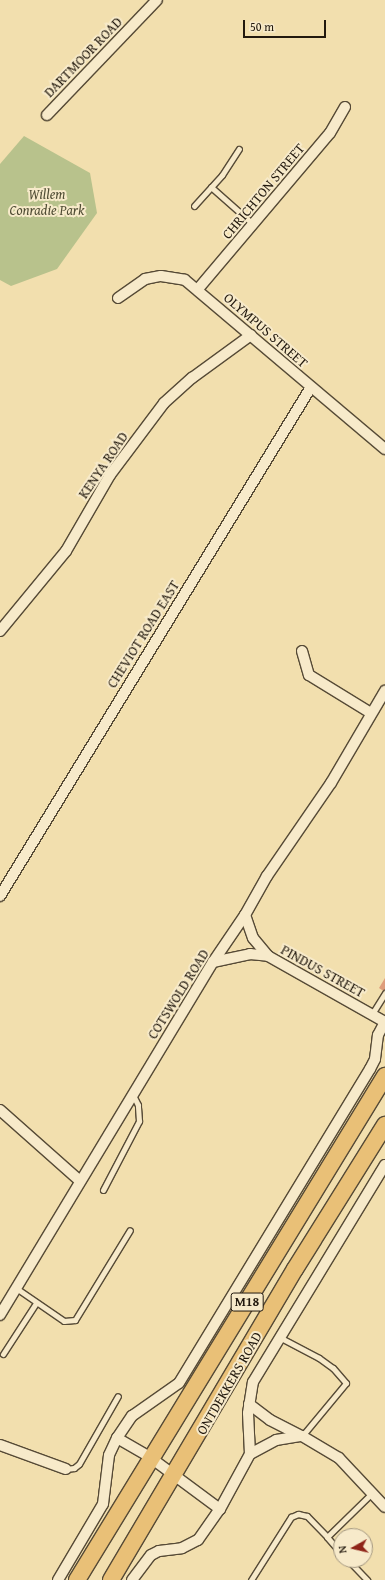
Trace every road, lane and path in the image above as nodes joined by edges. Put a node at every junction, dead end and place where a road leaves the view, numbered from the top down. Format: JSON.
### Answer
{"nodes":[{"id":1,"x":157,"y":0,"type":"edge"},
{"id":2,"x":345,"y":107,"type":"dead end"},
{"id":3,"x":47,"y":115,"type":"dead end"},
{"id":4,"x":239,"y":149,"type":"dead end"},
{"id":5,"x":211,"y":187,"type":"junction"},
{"id":6,"x":194,"y":206,"type":"dead end"},
{"id":7,"x":253,"y":224,"type":"junction"},
{"id":8,"x":198,"y":290,"type":"junction"},
{"id":9,"x":118,"y":298,"type":"dead end"},
{"id":10,"x":251,"y":335,"type":"junction"},
{"id":11,"x":311,"y":387,"type":"junction"},
{"id":12,"x":385,"y":449,"type":"edge"},
{"id":13,"x":0,"y":631,"type":"edge"},
{"id":14,"x":302,"y":650,"type":"dead end"},
{"id":15,"x":385,"y":691,"type":"edge"},
{"id":16,"x":371,"y":713,"type":"junction"},
{"id":17,"x":0,"y":896,"type":"edge"},
{"id":18,"x":245,"y":915,"type":"junction"},
{"id":19,"x":268,"y":956,"type":"junction"},
{"id":20,"x":213,"y":962,"type":"junction"},
{"id":21,"x":385,"y":993,"type":"edge"},
{"id":22,"x":372,"y":1014,"type":"junction"},
{"id":23,"x":385,"y":1022,"type":"edge"},
{"id":24,"x":385,"y":1076,"type":"edge"},
{"id":25,"x":133,"y":1094,"type":"junction"},
{"id":26,"x":0,"y":1110,"type":"edge"},
{"id":27,"x":385,"y":1125,"type":"edge"},
{"id":28,"x":385,"y":1165,"type":"edge"},
{"id":29,"x":80,"y":1182,"type":"junction"},
{"id":30,"x":103,"y":1190,"type":"dead end"},
{"id":31,"x":130,"y":1230,"type":"dead end"},
{"id":32,"x":16,"y":1288,"type":"junction"},
{"id":33,"x":36,"y":1303,"type":"junction"},
{"id":34,"x":0,"y":1315,"type":"edge"},
{"id":35,"x":281,"y":1338,"type":"junction"},
{"id":36,"x":4,"y":1354,"type":"dead end"},
{"id":37,"x":118,"y":1396,"type":"dead end"},
{"id":38,"x":249,"y":1404,"type":"junction"},
{"id":39,"x":302,"y":1436,"type":"junction"},
{"id":40,"x":118,"y":1438,"type":"junction"},
{"id":41,"x":0,"y":1445,"type":"edge"},
{"id":42,"x":250,"y":1454,"type":"junction"},
{"id":43,"x":152,"y":1458,"type":"junction"},
{"id":44,"x":66,"y":1469,"type":"joint"},
{"id":45,"x":174,"y":1475,"type":"junction"},
{"id":46,"x":372,"y":1492,"type":"junction"},
{"id":47,"x":385,"y":1507,"type":"edge"},
{"id":48,"x":220,"y":1509,"type":"junction"},
{"id":49,"x":327,"y":1537,"type":"junction"},
{"id":50,"x":333,"y":1544,"type":"edge"},
{"id":51,"x":356,"y":1568,"type":"edge"},
{"id":52,"x":58,"y":1580,"type":"edge"},
{"id":53,"x":77,"y":1580,"type":"edge"},
{"id":54,"x":111,"y":1580,"type":"edge"},
{"id":55,"x":132,"y":1580,"type":"edge"},
{"id":56,"x":251,"y":1580,"type":"edge"},
{"id":57,"x":367,"y":1580,"type":"edge"}],
"edges":[{"from":1,"to":3,"type":"street","name":"DARTMOOR ROAD"},
{"from":2,"to":7,"type":"street","name":"CHRICHTON STREET"},
{"from":4,"to":5,"type":"lane"},
{"from":5,"to":6,"type":"lane"},
{"from":5,"to":7,"type":"lane"},
{"from":7,"to":8,"type":"street","name":"CHRICHTON STREET"},
{"from":8,"to":9,"type":"street","name":"OLYMPUS STREET"},
{"from":8,"to":10,"type":"street","name":"OLYMPUS STREET"},
{"from":10,"to":11,"type":"street","name":"OLYMPUS STREET"},
{"from":10,"to":13,"type":"street","name":"KENYA ROAD"},
{"from":11,"to":12,"type":"street","name":"OLYMPUS STREET"},
{"from":11,"to":17,"type":"street","name":"CHEVIOT ROAD EAST"},
{"from":14,"to":16,"type":"street"},
{"from":15,"to":16,"type":"street","name":"COTSWOLD ROAD"},
{"from":16,"to":18,"type":"street","name":"COTSWOLD ROAD"},
{"from":18,"to":19,"type":"street","name":"PINDUS STREET"},
{"from":18,"to":20,"type":"street","name":"COTSWOLD ROAD"},
{"from":19,"to":20,"type":"street"},
{"from":19,"to":22,"type":"street","name":"PINDUS STREET"},
{"from":20,"to":25,"type":"street","name":"COTSWOLD ROAD"},
{"from":21,"to":22,"type":"lane"},
{"from":22,"to":23,"type":"street","name":"PINDUS STREET"},
{"from":23,"to":40,"type":"street"},
{"from":24,"to":43,"type":"main road","name":"ONTDEKKERS ROAD","number":"M18"},
{"from":25,"to":29,"type":"street","name":"COTSWOLD ROAD"},
{"from":25,"to":30,"type":"lane"},
{"from":26,"to":29,"type":"street"},
{"from":27,"to":45,"type":"main road","name":"ONTDEKKERS ROAD","number":"M18"},
{"from":28,"to":35,"type":"street","name":"ONTDEKKERS ROAD"},
{"from":29,"to":32,"type":"street","name":"COTSWOLD ROAD"},
{"from":31,"to":33,"type":"lane"},
{"from":32,"to":33,"type":"lane"},
{"from":32,"to":34,"type":"street","name":"COTSWOLD ROAD"},
{"from":33,"to":36,"type":"lane"},
{"from":35,"to":38,"type":"street","name":"ONTDEKKERS ROAD"},
{"from":35,"to":39,"type":"lane"},
{"from":37,"to":44,"type":"lane"},
{"from":38,"to":39,"type":"street"},
{"from":38,"to":42,"type":"street","name":"ONTDEKKERS ROAD"},
{"from":39,"to":42,"type":"street"},
{"from":39,"to":46,"type":"street"},
{"from":40,"to":43,"type":"street"},
{"from":40,"to":52,"type":"street"},
{"from":41,"to":44,"type":"street"},
{"from":42,"to":48,"type":"street","name":"ONTDEKKERS ROAD"},
{"from":43,"to":45,"type":"street"},
{"from":43,"to":53,"type":"main road","name":"ONTDEKKERS ROAD","number":"M18"},
{"from":45,"to":48,"type":"street"},
{"from":45,"to":54,"type":"main road","name":"ONTDEKKERS ROAD","number":"M18"},
{"from":46,"to":47,"type":"street"},
{"from":46,"to":49,"type":"lane"},
{"from":48,"to":55,"type":"street","name":"ONTDEKKERS ROAD"},
{"from":49,"to":50,"type":"lane"},
{"from":49,"to":56,"type":"lane"},
{"from":51,"to":57,"type":"lane"}]}
